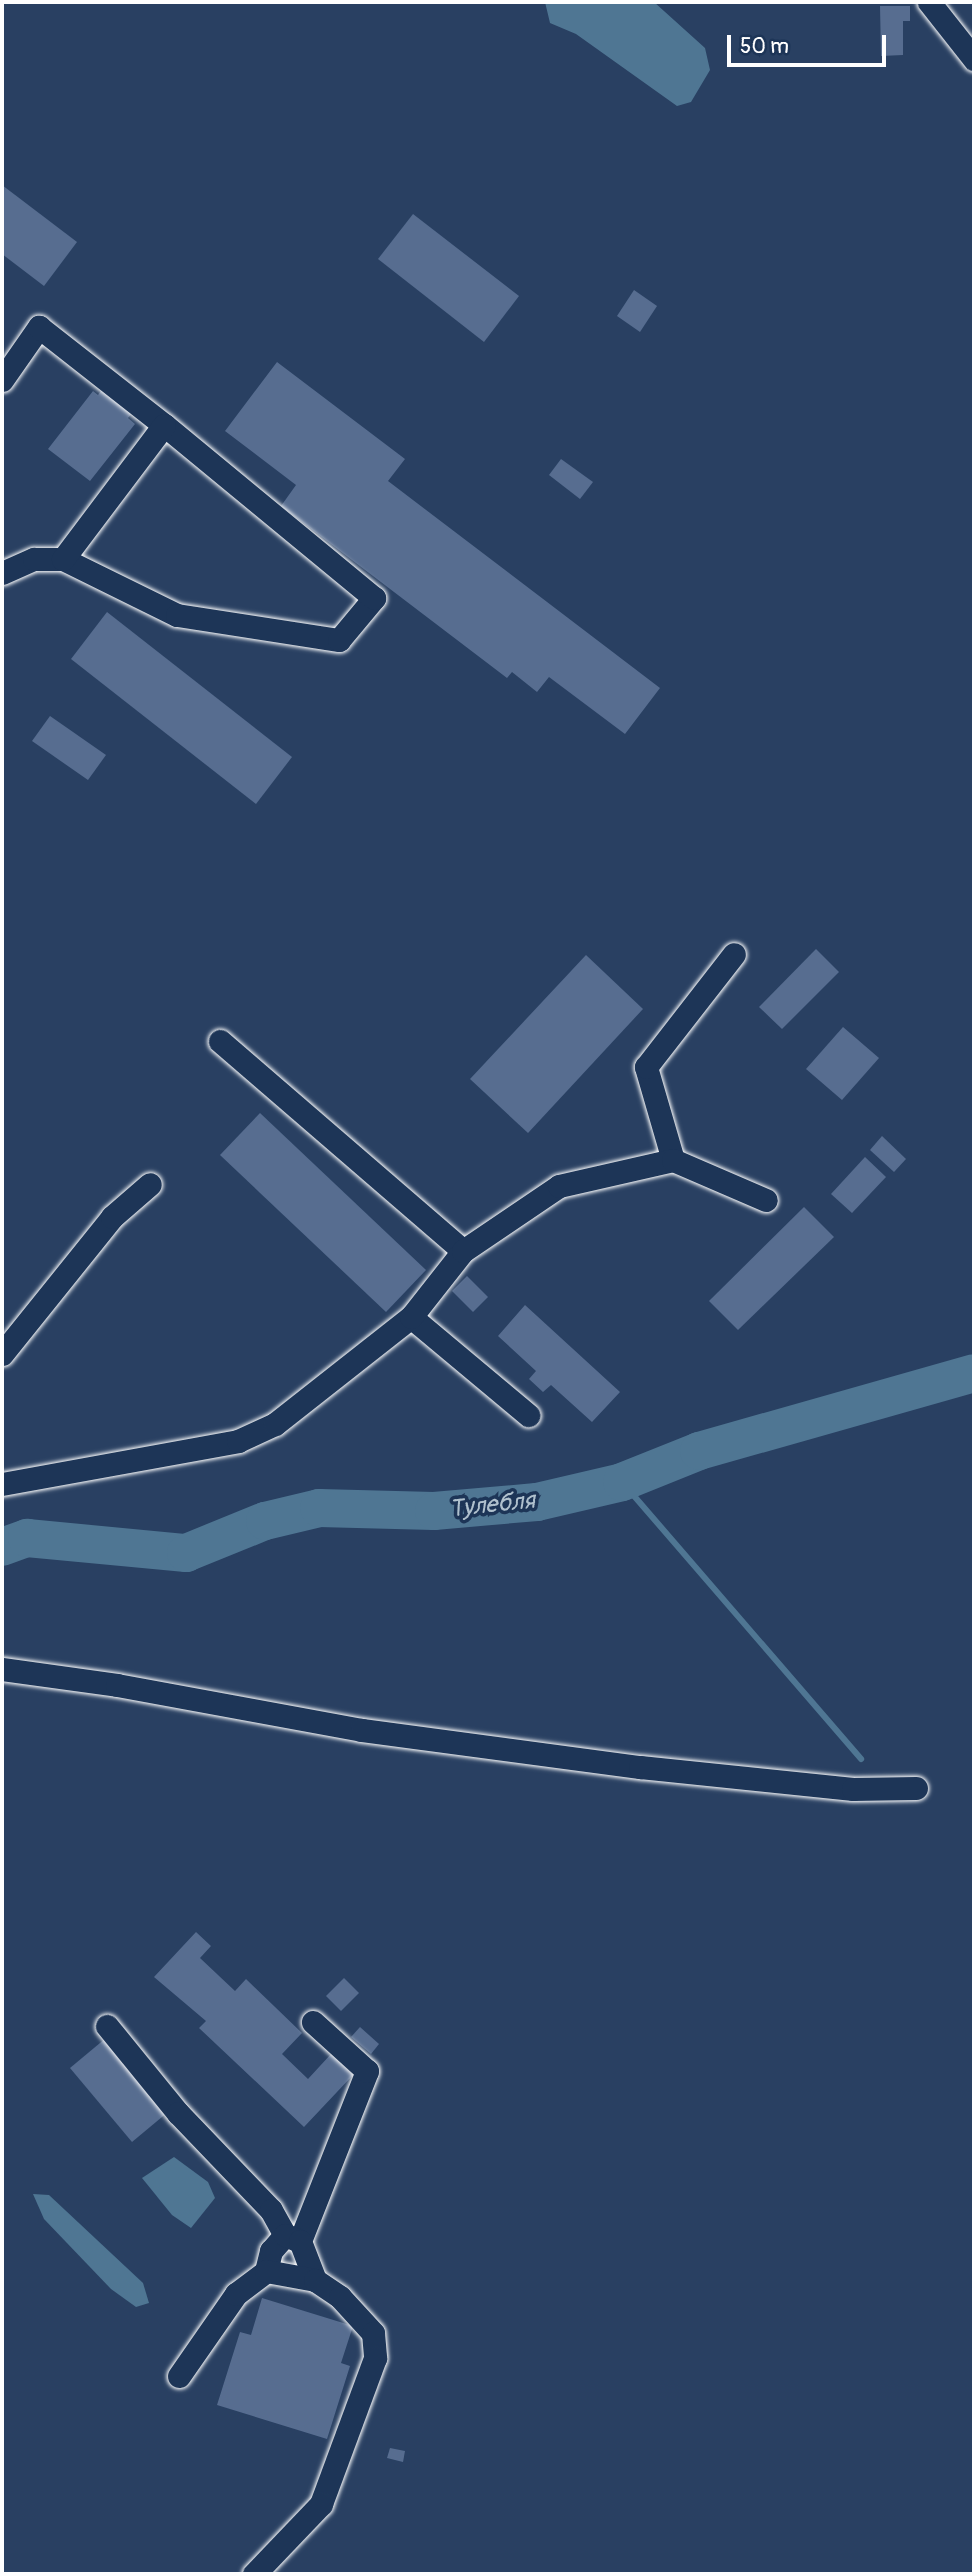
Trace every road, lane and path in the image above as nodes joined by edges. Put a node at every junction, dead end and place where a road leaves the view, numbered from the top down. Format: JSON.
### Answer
{"nodes":[{"id":1,"x":929,"y":2,"type":"edge"},
{"id":2,"x":974,"y":59,"type":"edge"},
{"id":3,"x":2,"y":380,"type":"edge"},
{"id":4,"x":164,"y":425,"type":"junction"},
{"id":5,"x":63,"y":559,"type":"junction"},
{"id":6,"x":2,"y":573,"type":"edge"},
{"id":7,"x":734,"y":954,"type":"dead end"},
{"id":8,"x":220,"y":1041,"type":"dead end"},
{"id":9,"x":673,"y":1160,"type":"junction"},
{"id":10,"x":150,"y":1184,"type":"dead end"},
{"id":11,"x":766,"y":1200,"type":"dead end"},
{"id":12,"x":463,"y":1251,"type":"junction"},
{"id":13,"x":411,"y":1317,"type":"junction"},
{"id":14,"x":2,"y":1354,"type":"edge"},
{"id":15,"x":528,"y":1415,"type":"dead end"},
{"id":16,"x":2,"y":1484,"type":"edge"},
{"id":17,"x":2,"y":1669,"type":"edge"},
{"id":18,"x":916,"y":1788,"type":"dead end"},
{"id":19,"x":313,"y":2022,"type":"dead end"},
{"id":20,"x":107,"y":2026,"type":"dead end"},
{"id":21,"x":292,"y":2238,"type":"junction"},
{"id":22,"x":266,"y":2271,"type":"junction"},
{"id":23,"x":315,"y":2280,"type":"junction"},
{"id":24,"x":179,"y":2376,"type":"dead end"},
{"id":25,"x":254,"y":2574,"type":"edge"}],
"edges":[{"from":1,"to":2,"type":"street"},
{"from":3,"to":4,"type":"street"},
{"from":4,"to":5,"type":"street"},
{"from":4,"to":5,"type":"street"},
{"from":5,"to":6,"type":"street"},
{"from":7,"to":9,"type":"street"},
{"from":8,"to":12,"type":"street"},
{"from":9,"to":11,"type":"street"},
{"from":9,"to":12,"type":"street"},
{"from":10,"to":14,"type":"street"},
{"from":12,"to":13,"type":"street"},
{"from":13,"to":15,"type":"street"},
{"from":13,"to":16,"type":"street"},
{"from":17,"to":18,"type":"street"},
{"from":19,"to":21,"type":"street"},
{"from":20,"to":21,"type":"street"},
{"from":21,"to":22,"type":"street"},
{"from":21,"to":23,"type":"street"},
{"from":22,"to":23,"type":"street"},
{"from":22,"to":24,"type":"street"},
{"from":23,"to":25,"type":"street"}]}
